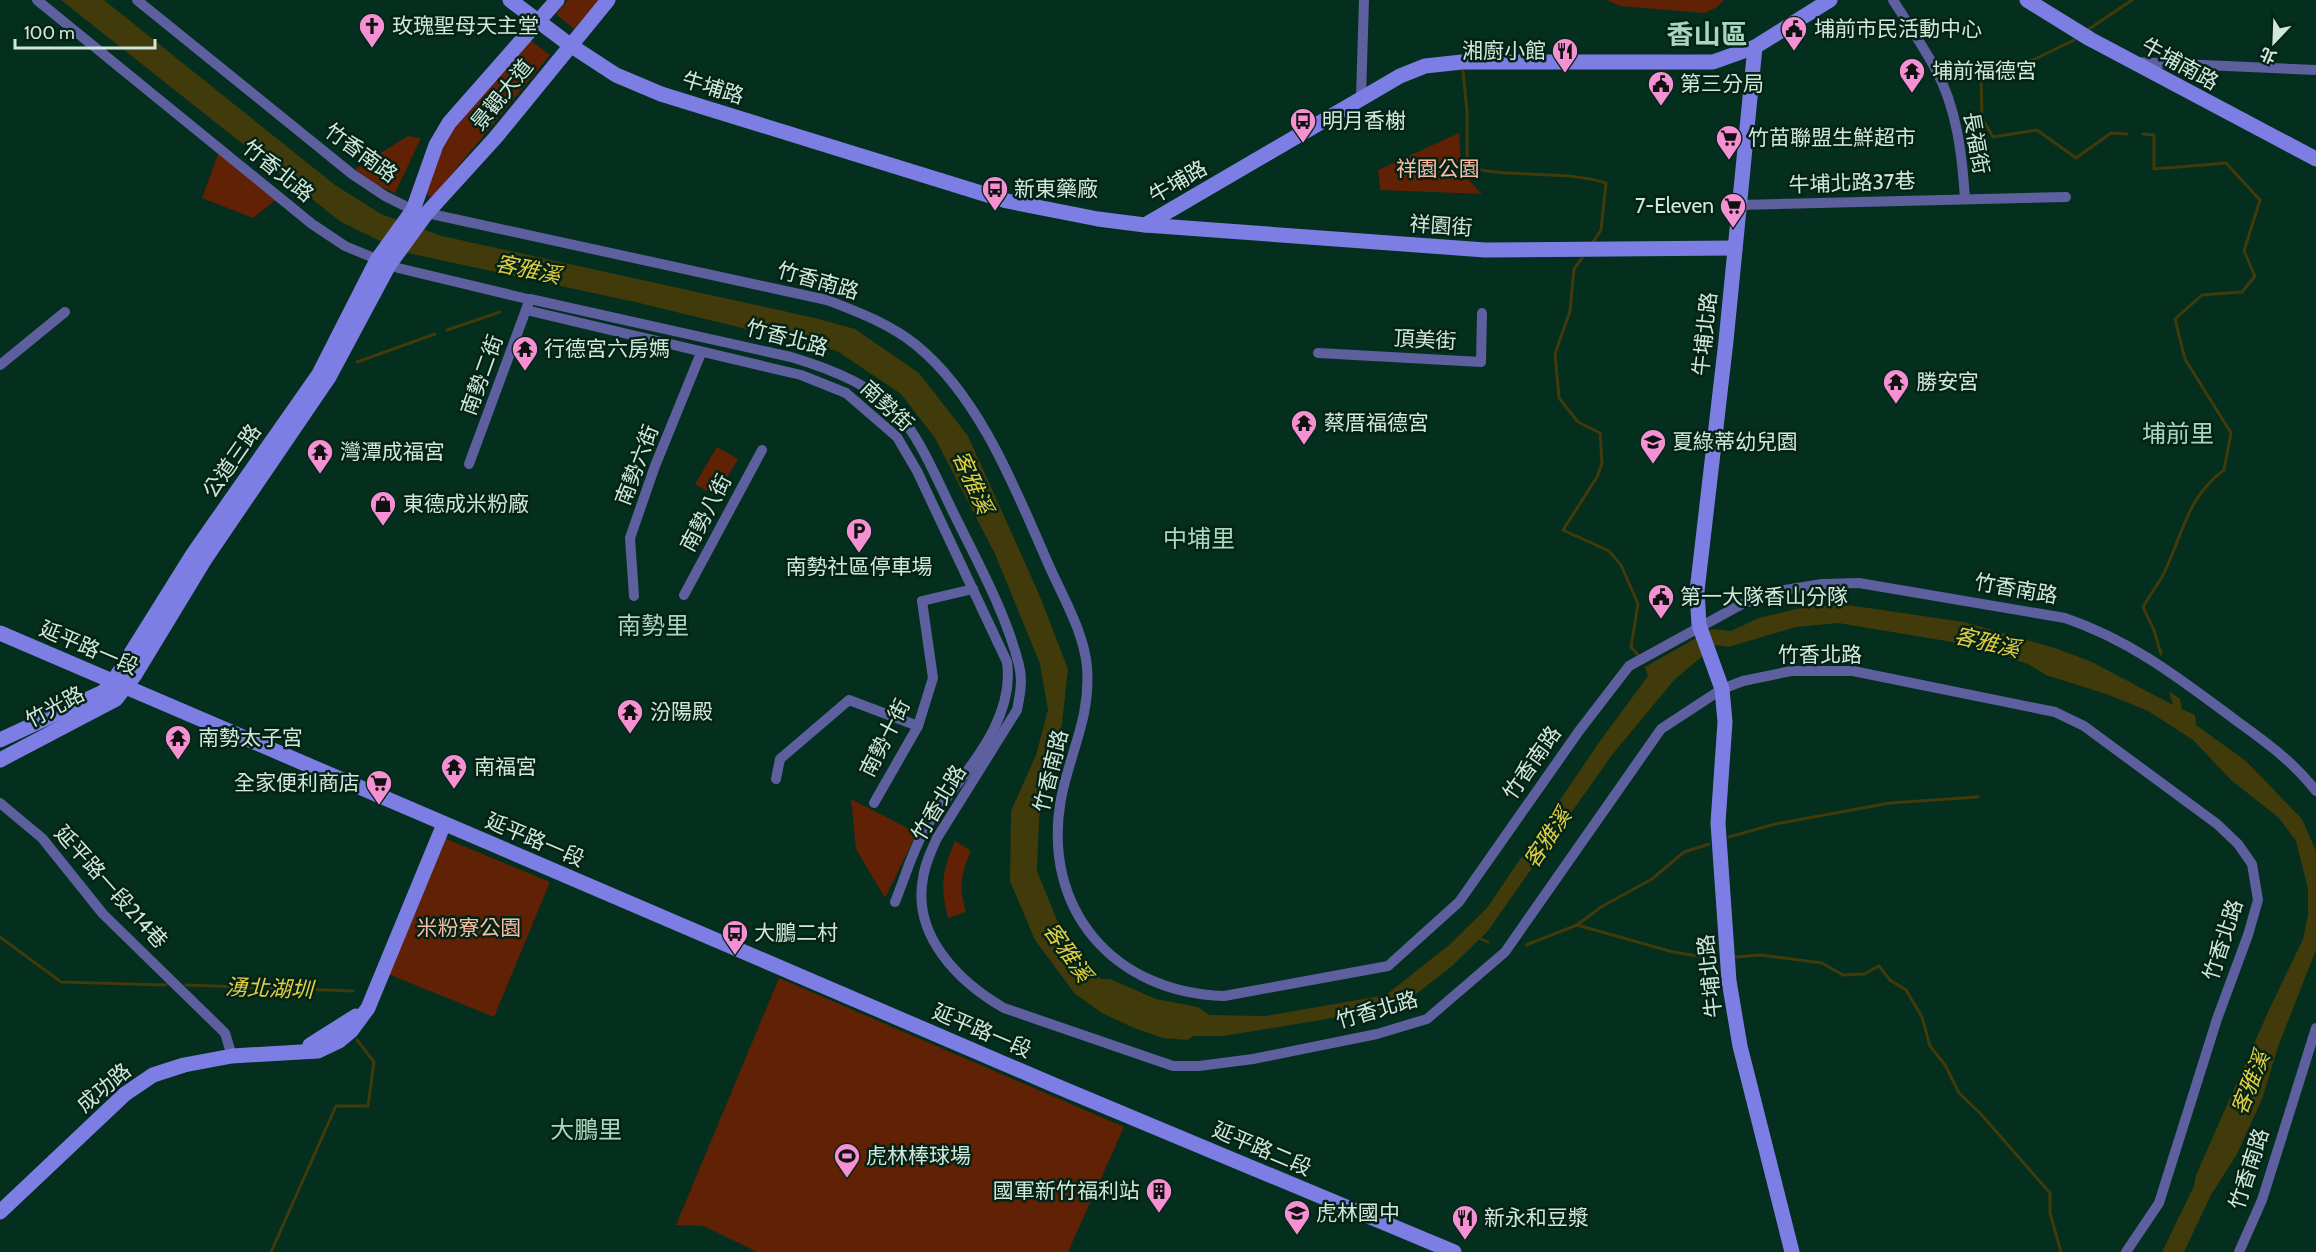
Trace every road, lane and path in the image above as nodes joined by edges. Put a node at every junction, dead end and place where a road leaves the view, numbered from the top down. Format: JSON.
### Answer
{"nodes":[{"id":1,"x":37,"y":0,"type":"edge"},
{"id":2,"x":137,"y":0,"type":"edge"},
{"id":3,"x":510,"y":0,"type":"edge"},
{"id":4,"x":557,"y":0,"type":"edge"},
{"id":5,"x":608,"y":0,"type":"edge"},
{"id":6,"x":1364,"y":0,"type":"edge"},
{"id":7,"x":1830,"y":0,"type":"edge"},
{"id":8,"x":1893,"y":0,"type":"edge"},
{"id":9,"x":2027,"y":0,"type":"edge"},
{"id":10,"x":539,"y":21,"type":"junction"},
{"id":11,"x":570,"y":45,"type":"junction"},
{"id":12,"x":1755,"y":47,"type":"junction"},
{"id":13,"x":2136,"y":62,"type":"junction"},
{"id":14,"x":2316,"y":70,"type":"edge"},
{"id":15,"x":1361,"y":97,"type":"junction"},
{"id":16,"x":2316,"y":159,"type":"edge"},
{"id":17,"x":2066,"y":197,"type":"dead end"},
{"id":18,"x":1965,"y":199,"type":"junction"},
{"id":19,"x":1189,"y":200,"type":"junction"},
{"id":20,"x":1740,"y":205,"type":"junction"},
{"id":21,"x":420,"y":212,"type":"junction"},
{"id":22,"x":1145,"y":225,"type":"junction"},
{"id":23,"x":1198,"y":229,"type":"junction"},
{"id":24,"x":1735,"y":248,"type":"junction"},
{"id":25,"x":383,"y":262,"type":"junction"},
{"id":26,"x":529,"y":303,"type":"junction"},
{"id":27,"x":65,"y":312,"type":"dead end"},
{"id":28,"x":1482,"y":313,"type":"dead end"},
{"id":29,"x":701,"y":353,"type":"junction"},
{"id":30,"x":1318,"y":353,"type":"dead end"},
{"id":31,"x":0,"y":365,"type":"edge"},
{"id":32,"x":762,"y":450,"type":"dead end"},
{"id":33,"x":469,"y":464,"type":"dead end"},
{"id":34,"x":973,"y":590,"type":"junction"},
{"id":35,"x":684,"y":595,"type":"dead end"},
{"id":36,"x":634,"y":596,"type":"dead end"},
{"id":37,"x":1700,"y":625,"type":"junction"},
{"id":38,"x":0,"y":633,"type":"edge"},
{"id":39,"x":119,"y":684,"type":"junction"},
{"id":40,"x":1722,"y":689,"type":"junction"},
{"id":41,"x":918,"y":726,"type":"junction"},
{"id":42,"x":0,"y":740,"type":"edge"},
{"id":43,"x":0,"y":760,"type":"edge"},
{"id":44,"x":776,"y":779,"type":"dead end"},
{"id":45,"x":2316,"y":791,"type":"edge"},
{"id":46,"x":0,"y":803,"type":"edge"},
{"id":47,"x":874,"y":803,"type":"dead end"},
{"id":48,"x":444,"y":824,"type":"junction"},
{"id":49,"x":895,"y":902,"type":"dead end"},
{"id":50,"x":2316,"y":1028,"type":"edge"},
{"id":51,"x":232,"y":1056,"type":"junction"},
{"id":52,"x":1054,"y":1085,"type":"joint"},
{"id":53,"x":0,"y":1212,"type":"edge"},
{"id":54,"x":1454,"y":1252,"type":"edge"},
{"id":55,"x":1792,"y":1252,"type":"edge"},
{"id":56,"x":2126,"y":1252,"type":"edge"},
{"id":57,"x":2239,"y":1252,"type":"edge"}],
"edges":[{"from":1,"to":25,"type":"street","name":"竹香北路"},
{"from":2,"to":21,"type":"street","name":"竹香南路"},
{"from":3,"to":10,"type":"street","name":"牛埔路"},
{"from":4,"to":10,"type":"street","name":"景觀大道"},
{"from":5,"to":11,"type":"street","name":"景觀大道"},
{"from":6,"to":15,"type":"street"},
{"from":7,"to":12,"type":"street","name":"牛埔路"},
{"from":8,"to":18,"type":"street","name":"長福街"},
{"from":9,"to":13,"type":"street","name":"牛埔南路"},
{"from":10,"to":11,"type":"street","name":"牛埔路"},
{"from":10,"to":21,"type":"street","name":"景觀大道"},
{"from":11,"to":21,"type":"street","name":"景觀大道"},
{"from":11,"to":22,"type":"street","name":"牛埔路"},
{"from":12,"to":15,"type":"street","name":"牛埔路"},
{"from":12,"to":20,"type":"street","name":"牛埔北路"},
{"from":13,"to":14,"type":"street"},
{"from":13,"to":16,"type":"street","name":"牛埔南路"},
{"from":15,"to":19,"type":"street","name":"牛埔路"},
{"from":17,"to":18,"type":"street","name":"牛埔北路37巷"},
{"from":18,"to":20,"type":"street","name":"牛埔北路37巷"},
{"from":19,"to":22,"type":"street","name":"牛埔路"},
{"from":19,"to":23,"type":"street"},
{"from":20,"to":24,"type":"street","name":"牛埔北路"},
{"from":21,"to":25,"type":"street","name":"公道三路"},
{"from":21,"to":37,"type":"street","name":"竹香南路"},
{"from":22,"to":23,"type":"street","name":"祥園街"},
{"from":23,"to":24,"type":"street","name":"祥園街"},
{"from":24,"to":37,"type":"street","name":"牛埔北路"},
{"from":25,"to":26,"type":"street","name":"竹香北路"},
{"from":25,"to":39,"type":"street","name":"公道三路"},
{"from":26,"to":29,"type":"street","name":"南勢街"},
{"from":26,"to":33,"type":"street","name":"南勢二街"},
{"from":26,"to":40,"type":"street","name":"竹香北路"},
{"from":27,"to":31,"type":"street"},
{"from":28,"to":30,"type":"street","name":"頂美街"},
{"from":29,"to":34,"type":"street","name":"南勢街"},
{"from":29,"to":36,"type":"street","name":"南勢六街"},
{"from":32,"to":35,"type":"street","name":"南勢八街"},
{"from":34,"to":41,"type":"street","name":"南勢十街"},
{"from":34,"to":49,"type":"street","name":"南勢街"},
{"from":37,"to":40,"type":"street","name":"牛埔北路"},
{"from":37,"to":45,"type":"street","name":"竹香南路"},
{"from":38,"to":39,"type":"street","name":"延平路一段"},
{"from":39,"to":42,"type":"street","name":"竹光路"},
{"from":39,"to":43,"type":"street","name":"竹光路"},
{"from":39,"to":48,"type":"street","name":"延平路一段"},
{"from":40,"to":55,"type":"street","name":"牛埔北路"},
{"from":40,"to":56,"type":"street","name":"竹香北路"},
{"from":41,"to":44,"type":"street"},
{"from":41,"to":47,"type":"street","name":"南勢十街"},
{"from":46,"to":51,"type":"street","name":"延平路一段214巷"},
{"from":48,"to":51,"type":"street","name":"成功路"},
{"from":48,"to":52,"type":"street","name":"延平路一段"},
{"from":50,"to":57,"type":"street","name":"竹香南路"},
{"from":51,"to":53,"type":"street","name":"成功路"},
{"from":52,"to":54,"type":"street","name":"延平路二段"}]}
